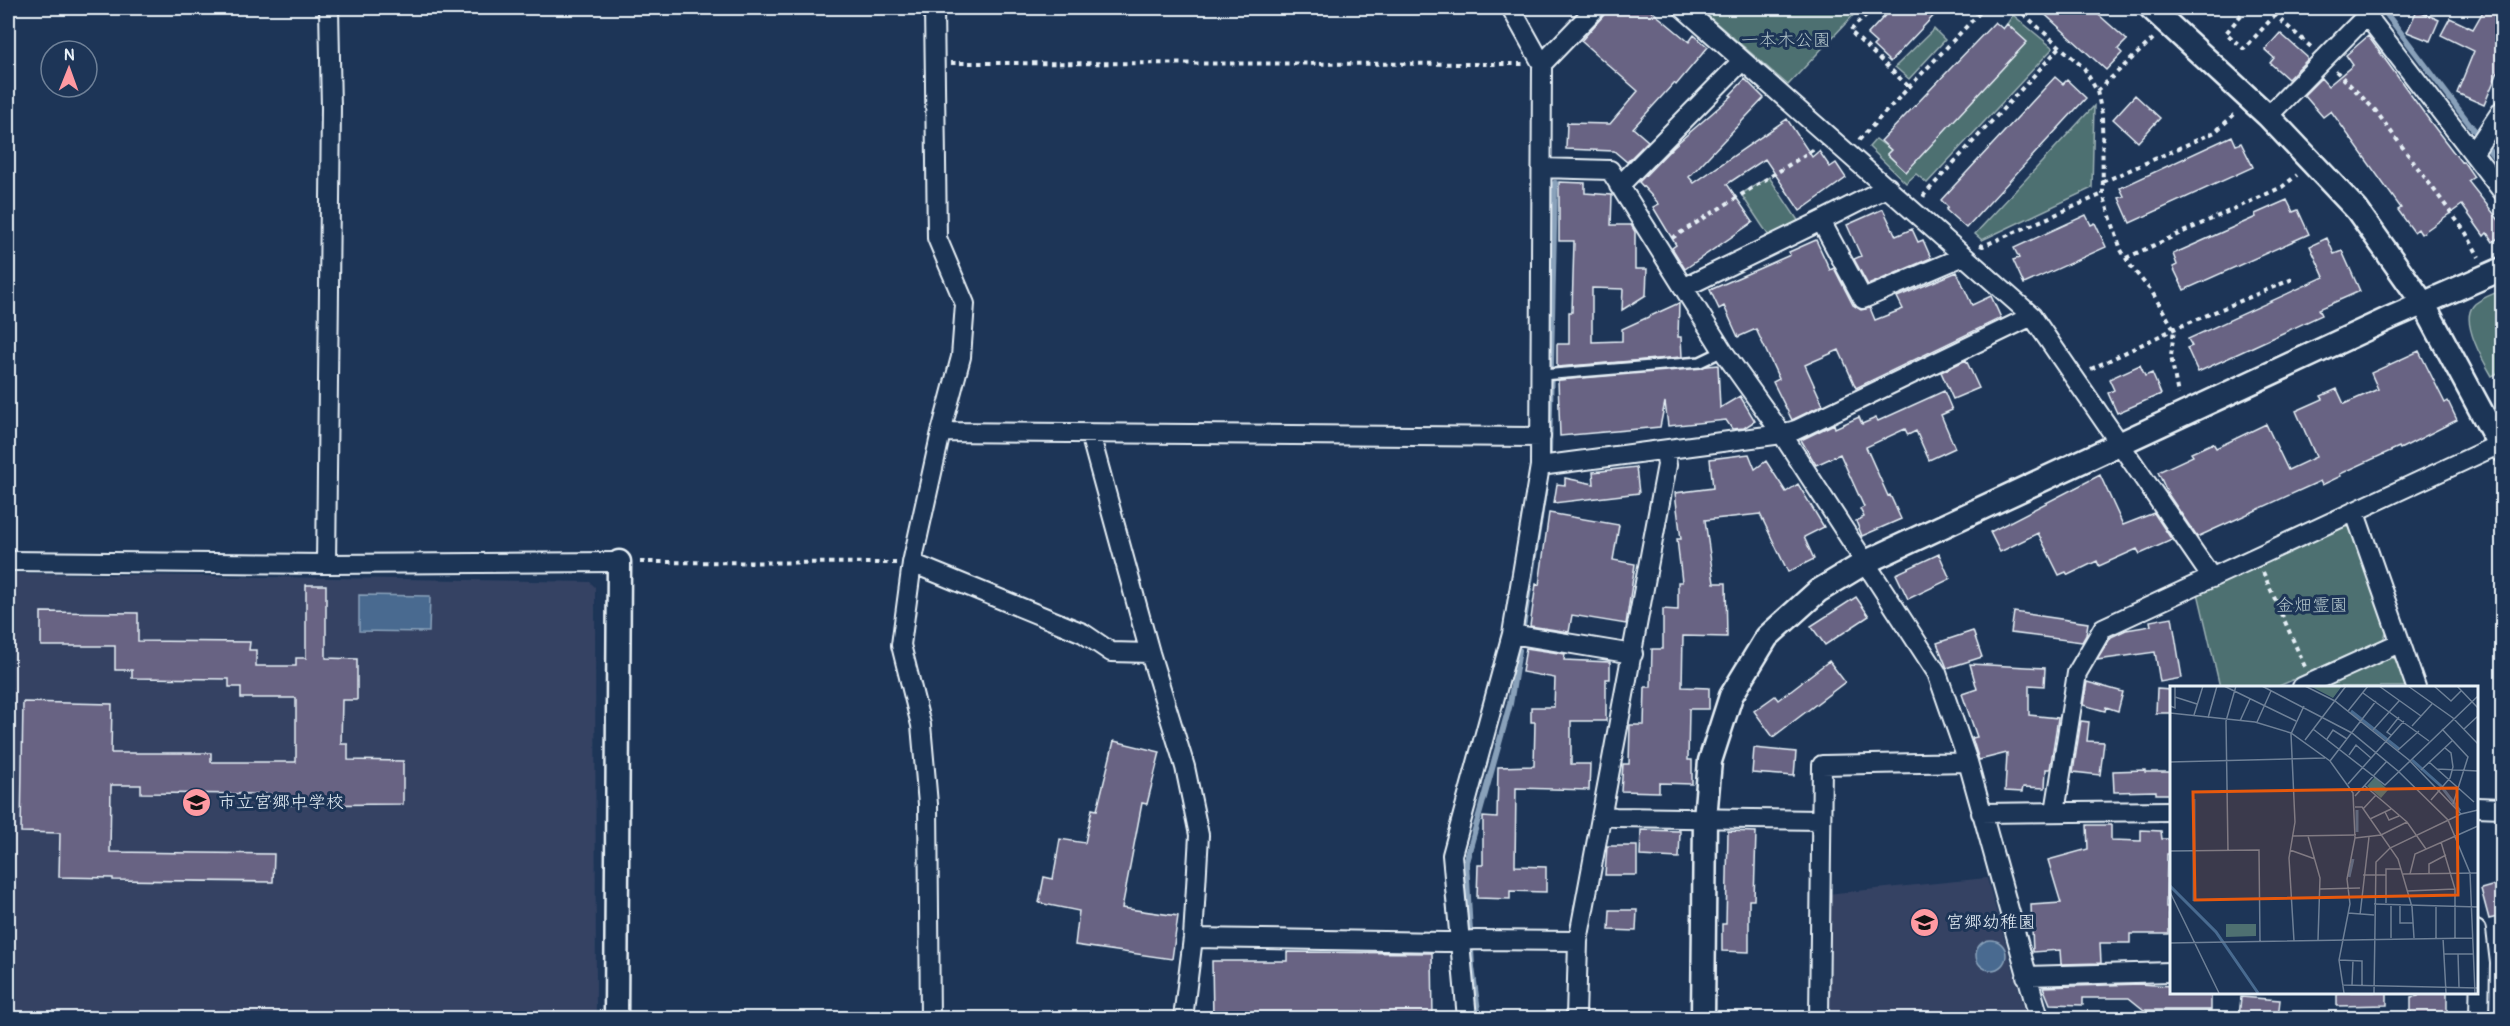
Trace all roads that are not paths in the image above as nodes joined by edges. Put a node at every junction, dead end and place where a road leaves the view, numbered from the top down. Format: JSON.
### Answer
{"nodes":[{"id":1,"x":329,"y":8,"type":"edge"},
{"id":2,"x":934,"y":8,"type":"edge"},
{"id":3,"x":1511,"y":8,"type":"edge"},
{"id":4,"x":1596,"y":8,"type":"edge"},
{"id":5,"x":1683,"y":8,"type":"edge"},
{"id":6,"x":2151,"y":8,"type":"edge"},
{"id":7,"x":2368,"y":10,"type":"edge"},
{"id":8,"x":1742,"y":61,"type":"junction"},
{"id":9,"x":1542,"y":64,"type":"junction"},
{"id":10,"x":2502,"y":111,"type":"edge"},
{"id":11,"x":2268,"y":116,"type":"junction"},
{"id":12,"x":2475,"y":152,"type":"junction"},
{"id":13,"x":1542,"y":168,"type":"junction"},
{"id":14,"x":1619,"y":186,"type":"junction"},
{"id":15,"x":1888,"y":187,"type":"junction"},
{"id":16,"x":2502,"y":191,"type":"edge"},
{"id":17,"x":1821,"y":221,"type":"junction"},
{"id":18,"x":1969,"y":250,"type":"junction"},
{"id":19,"x":2496,"y":272,"type":"edge"},
{"id":20,"x":1685,"y":287,"type":"junction"},
{"id":21,"x":2423,"y":303,"type":"junction"},
{"id":22,"x":2032,"y":316,"type":"junction"},
{"id":23,"x":1723,"y":351,"type":"junction"},
{"id":24,"x":1542,"y":375,"type":"junction"},
{"id":25,"x":941,"y":432,"type":"junction"},
{"id":26,"x":1090,"y":434,"type":"junction"},
{"id":27,"x":1782,"y":435,"type":"junction"},
{"id":28,"x":1541,"y":437,"type":"junction"},
{"id":29,"x":2120,"y":443,"type":"junction"},
{"id":30,"x":2502,"y":446,"type":"edge"},
{"id":31,"x":1665,"y":451,"type":"junction"},
{"id":32,"x":1540,"y":466,"type":"junction"},
{"id":33,"x":2355,"y":513,"type":"junction"},
{"id":34,"x":8,"y":561,"type":"edge"},
{"id":35,"x":619,"y":562,"type":"joint"},
{"id":36,"x":912,"y":562,"type":"junction"},
{"id":37,"x":1866,"y":562,"type":"junction"},
{"id":38,"x":326,"y":564,"type":"junction"},
{"id":39,"x":2212,"y":578,"type":"junction"},
{"id":40,"x":1512,"y":634,"type":"junction"},
{"id":41,"x":2399,"y":643,"type":"junction"},
{"id":42,"x":1150,"y":653,"type":"junction"},
{"id":43,"x":1633,"y":654,"type":"junction"},
{"id":44,"x":2307,"y":685,"type":"edge"},
{"id":45,"x":2416,"y":686,"type":"edge"},
{"id":46,"x":1968,"y":762,"type":"junction"},
{"id":47,"x":2477,"y":807,"type":"edge"},
{"id":48,"x":2502,"y":808,"type":"edge"},
{"id":49,"x":2170,"y":811,"type":"edge"},
{"id":50,"x":2055,"y":812,"type":"junction"},
{"id":51,"x":1982,"y":813,"type":"junction"},
{"id":52,"x":1603,"y":815,"type":"junction"},
{"id":53,"x":1705,"y":818,"type":"junction"},
{"id":54,"x":1820,"y":820,"type":"junction"},
{"id":55,"x":1193,"y":938,"type":"junction"},
{"id":56,"x":1459,"y":941,"type":"junction"},
{"id":57,"x":1578,"y":941,"type":"junction"},
{"id":58,"x":2478,"y":964,"type":"edge"},
{"id":59,"x":2170,"y":972,"type":"edge"},
{"id":60,"x":2026,"y":976,"type":"junction"},
{"id":61,"x":616,"y":1018,"type":"edge"},
{"id":62,"x":930,"y":1018,"type":"edge"},
{"id":63,"x":1183,"y":1018,"type":"edge"},
{"id":64,"x":1467,"y":1018,"type":"edge"},
{"id":65,"x":1576,"y":1018,"type":"edge"},
{"id":66,"x":1703,"y":1018,"type":"edge"},
{"id":67,"x":1819,"y":1018,"type":"edge"},
{"id":68,"x":2038,"y":1018,"type":"edge"},
{"id":69,"x":2479,"y":1018,"type":"edge"}],
"edges":[{"from":1,"to":38,"type":"street"},
{"from":2,"to":25,"type":"street"},
{"from":3,"to":9,"type":"street"},
{"from":4,"to":9,"type":"street"},
{"from":5,"to":8,"type":"street"},
{"from":6,"to":11,"type":"street"},
{"from":7,"to":11,"type":"street"},
{"from":7,"to":12,"type":"street"},
{"from":8,"to":14,"type":"street"},
{"from":8,"to":15,"type":"street"},
{"from":9,"to":13,"type":"street"},
{"from":10,"to":12,"type":"street"},
{"from":11,"to":21,"type":"street"},
{"from":12,"to":16,"type":"street"},
{"from":13,"to":14,"type":"street"},
{"from":13,"to":24,"type":"street"},
{"from":14,"to":20,"type":"street"},
{"from":15,"to":17,"type":"street"},
{"from":15,"to":18,"type":"street"},
{"from":17,"to":18,"type":"street"},
{"from":17,"to":20,"type":"street"},
{"from":18,"to":22,"type":"street"},
{"from":19,"to":21,"type":"street"},
{"from":20,"to":23,"type":"street"},
{"from":21,"to":29,"type":"street"},
{"from":21,"to":30,"type":"street"},
{"from":22,"to":27,"type":"street"},
{"from":22,"to":29,"type":"street"},
{"from":23,"to":24,"type":"lane"},
{"from":23,"to":27,"type":"street"},
{"from":24,"to":28,"type":"street"},
{"from":25,"to":26,"type":"street"},
{"from":25,"to":36,"type":"street"},
{"from":26,"to":28,"type":"street"},
{"from":26,"to":42,"type":"street"},
{"from":27,"to":31,"type":"street"},
{"from":27,"to":37,"type":"street"},
{"from":28,"to":32,"type":"street"},
{"from":29,"to":37,"type":"street"},
{"from":29,"to":39,"type":"street"},
{"from":30,"to":33,"type":"street"},
{"from":31,"to":32,"type":"street"},
{"from":31,"to":43,"type":"street"},
{"from":32,"to":40,"type":"street"},
{"from":33,"to":39,"type":"street"},
{"from":33,"to":41,"type":"street"},
{"from":34,"to":38,"type":"street"},
{"from":35,"to":38,"type":"street"},
{"from":35,"to":61,"type":"street"},
{"from":36,"to":42,"type":"street"},
{"from":36,"to":62,"type":"street"},
{"from":37,"to":46,"type":"street"},
{"from":37,"to":53,"type":"street"},
{"from":39,"to":50,"type":"street"},
{"from":40,"to":43,"type":"street"},
{"from":40,"to":56,"type":"street"},
{"from":41,"to":44,"type":"street"},
{"from":41,"to":45,"type":"street"},
{"from":42,"to":55,"type":"street"},
{"from":43,"to":52,"type":"street"},
{"from":46,"to":51,"type":"street"},
{"from":46,"to":54,"type":"street"},
{"from":47,"to":48,"type":"street"},
{"from":49,"to":50,"type":"street"},
{"from":50,"to":51,"type":"street"},
{"from":51,"to":60,"type":"street"},
{"from":52,"to":53,"type":"street"},
{"from":52,"to":57,"type":"street"},
{"from":53,"to":54,"type":"street"},
{"from":53,"to":66,"type":"street"},
{"from":54,"to":67,"type":"street"},
{"from":55,"to":56,"type":"street"},
{"from":55,"to":63,"type":"street"},
{"from":56,"to":57,"type":"street"},
{"from":56,"to":64,"type":"street"},
{"from":57,"to":65,"type":"street"},
{"from":58,"to":69,"type":"street"},
{"from":59,"to":60,"type":"street"},
{"from":60,"to":68,"type":"street"}]}
